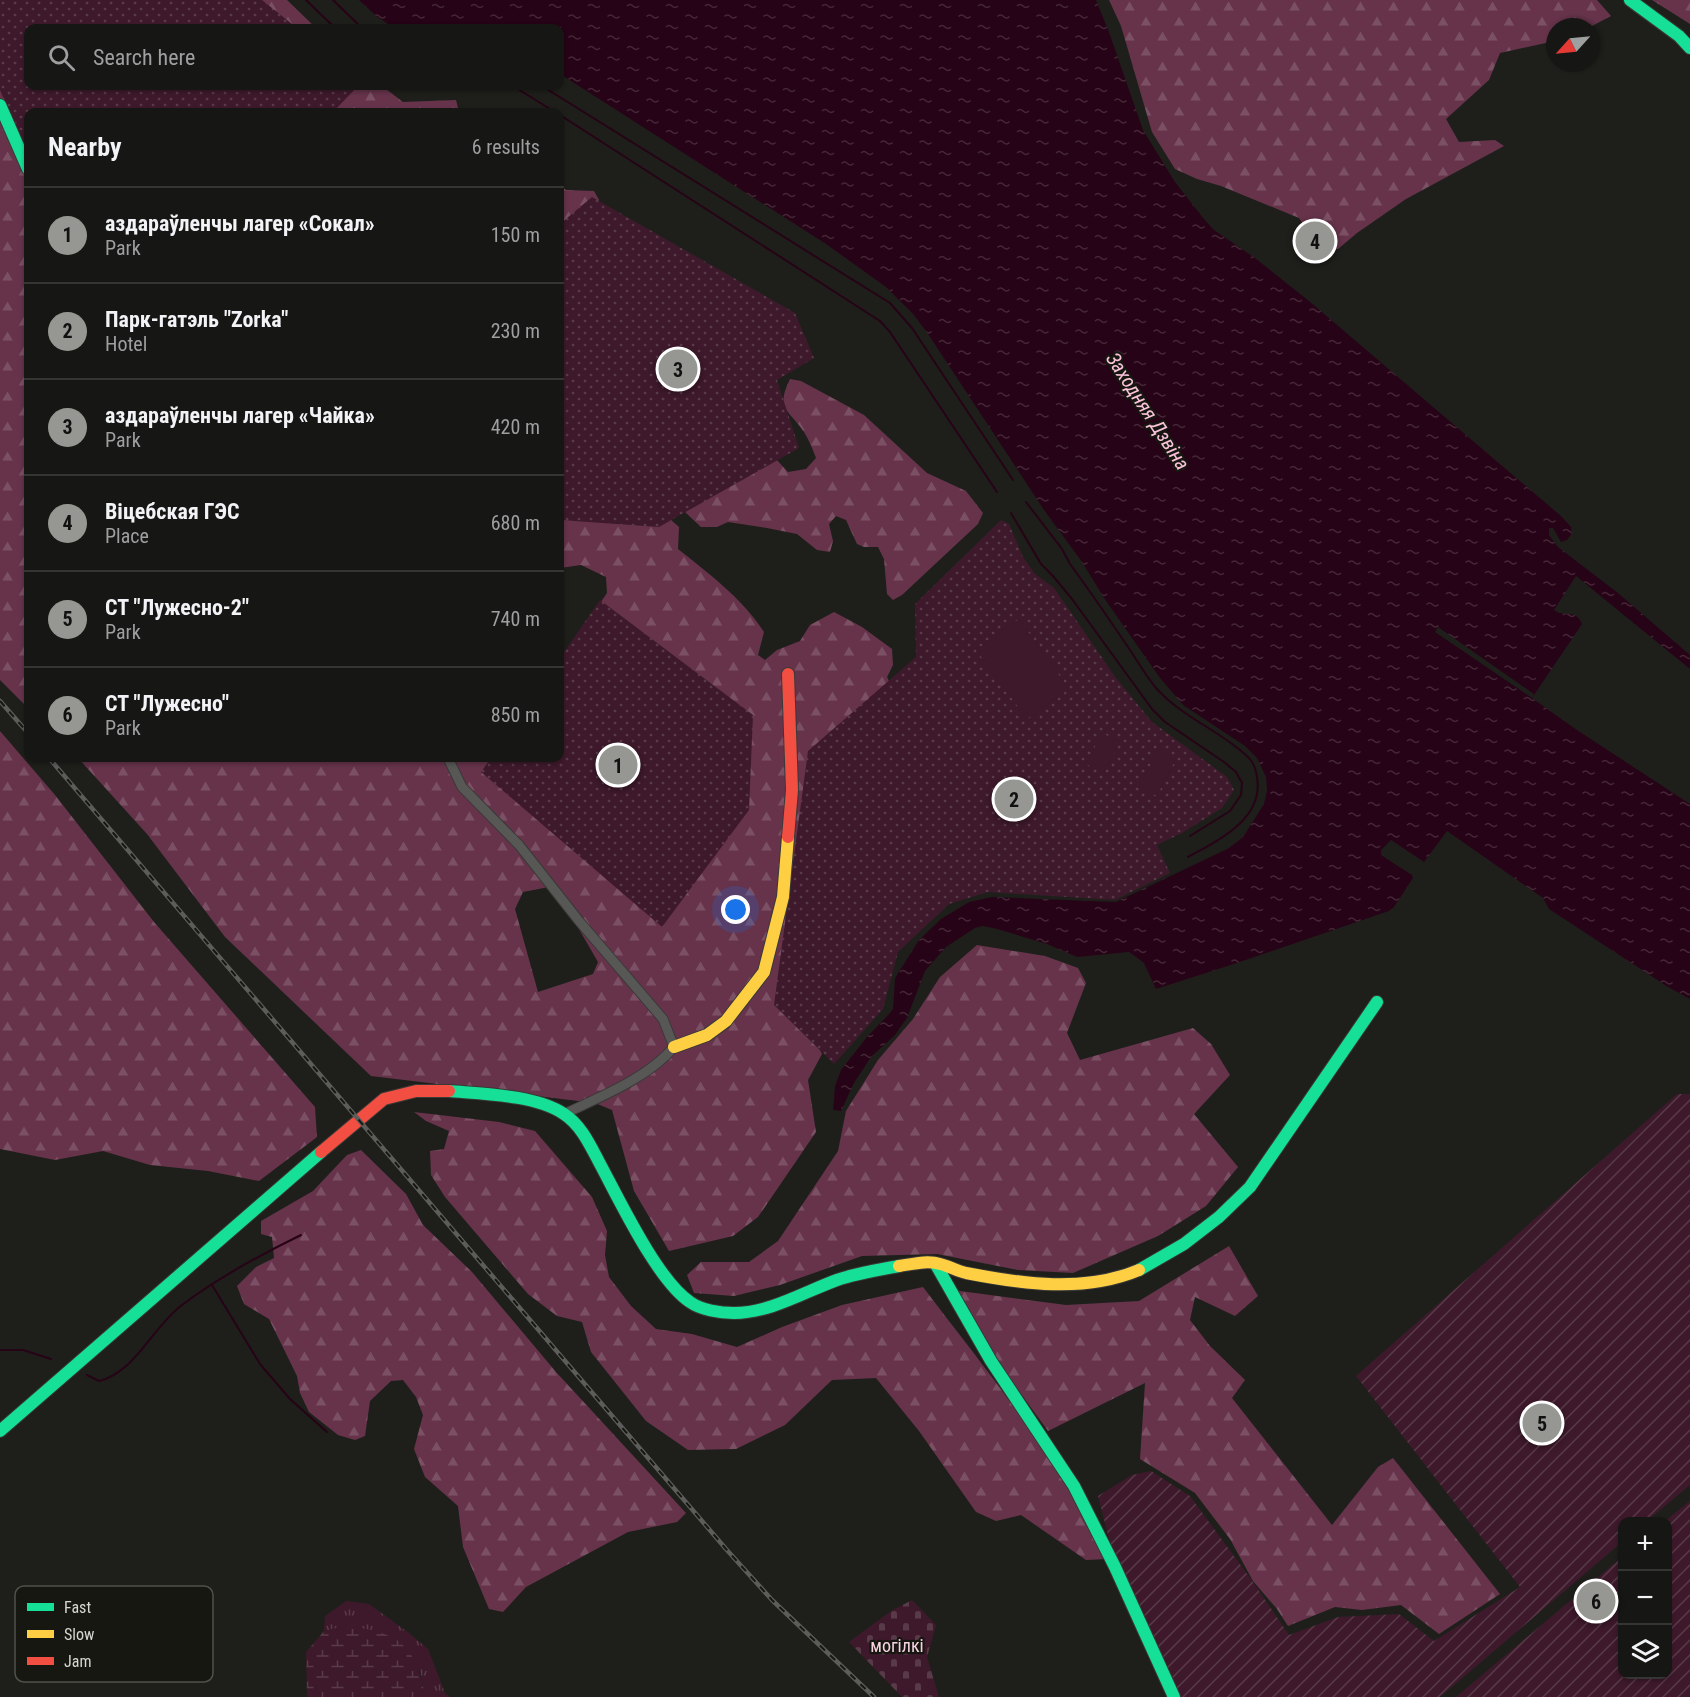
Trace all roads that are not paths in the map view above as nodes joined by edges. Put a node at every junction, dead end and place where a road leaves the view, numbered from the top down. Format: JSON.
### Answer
{"nodes":[{"id":1,"x":1630,"y":0,"type":"edge"},
{"id":2,"x":1690,"y":48,"type":"edge"},
{"id":3,"x":0,"y":105,"type":"edge"},
{"id":4,"x":24,"y":160,"type":"edge"},
{"id":5,"x":788,"y":674,"type":"dead end"},
{"id":6,"x":450,"y":762,"type":"edge"},
{"id":7,"x":1377,"y":1002,"type":"dead end"},
{"id":8,"x":674,"y":1047,"type":"junction"},
{"id":9,"x":564,"y":1114,"type":"junction"},
{"id":10,"x":935,"y":1263,"type":"junction"},
{"id":11,"x":0,"y":1431,"type":"edge"},
{"id":12,"x":1174,"y":1697,"type":"edge"}],
"edges":[{"from":1,"to":2,"type":"street"},
{"from":3,"to":4,"type":"street"},
{"from":5,"to":8,"type":"street"},
{"from":6,"to":8,"type":"street"},
{"from":7,"to":10,"type":"street"},
{"from":8,"to":9,"type":"street"},
{"from":9,"to":10,"type":"street"},
{"from":9,"to":11,"type":"street"},
{"from":10,"to":12,"type":"street"}]}
